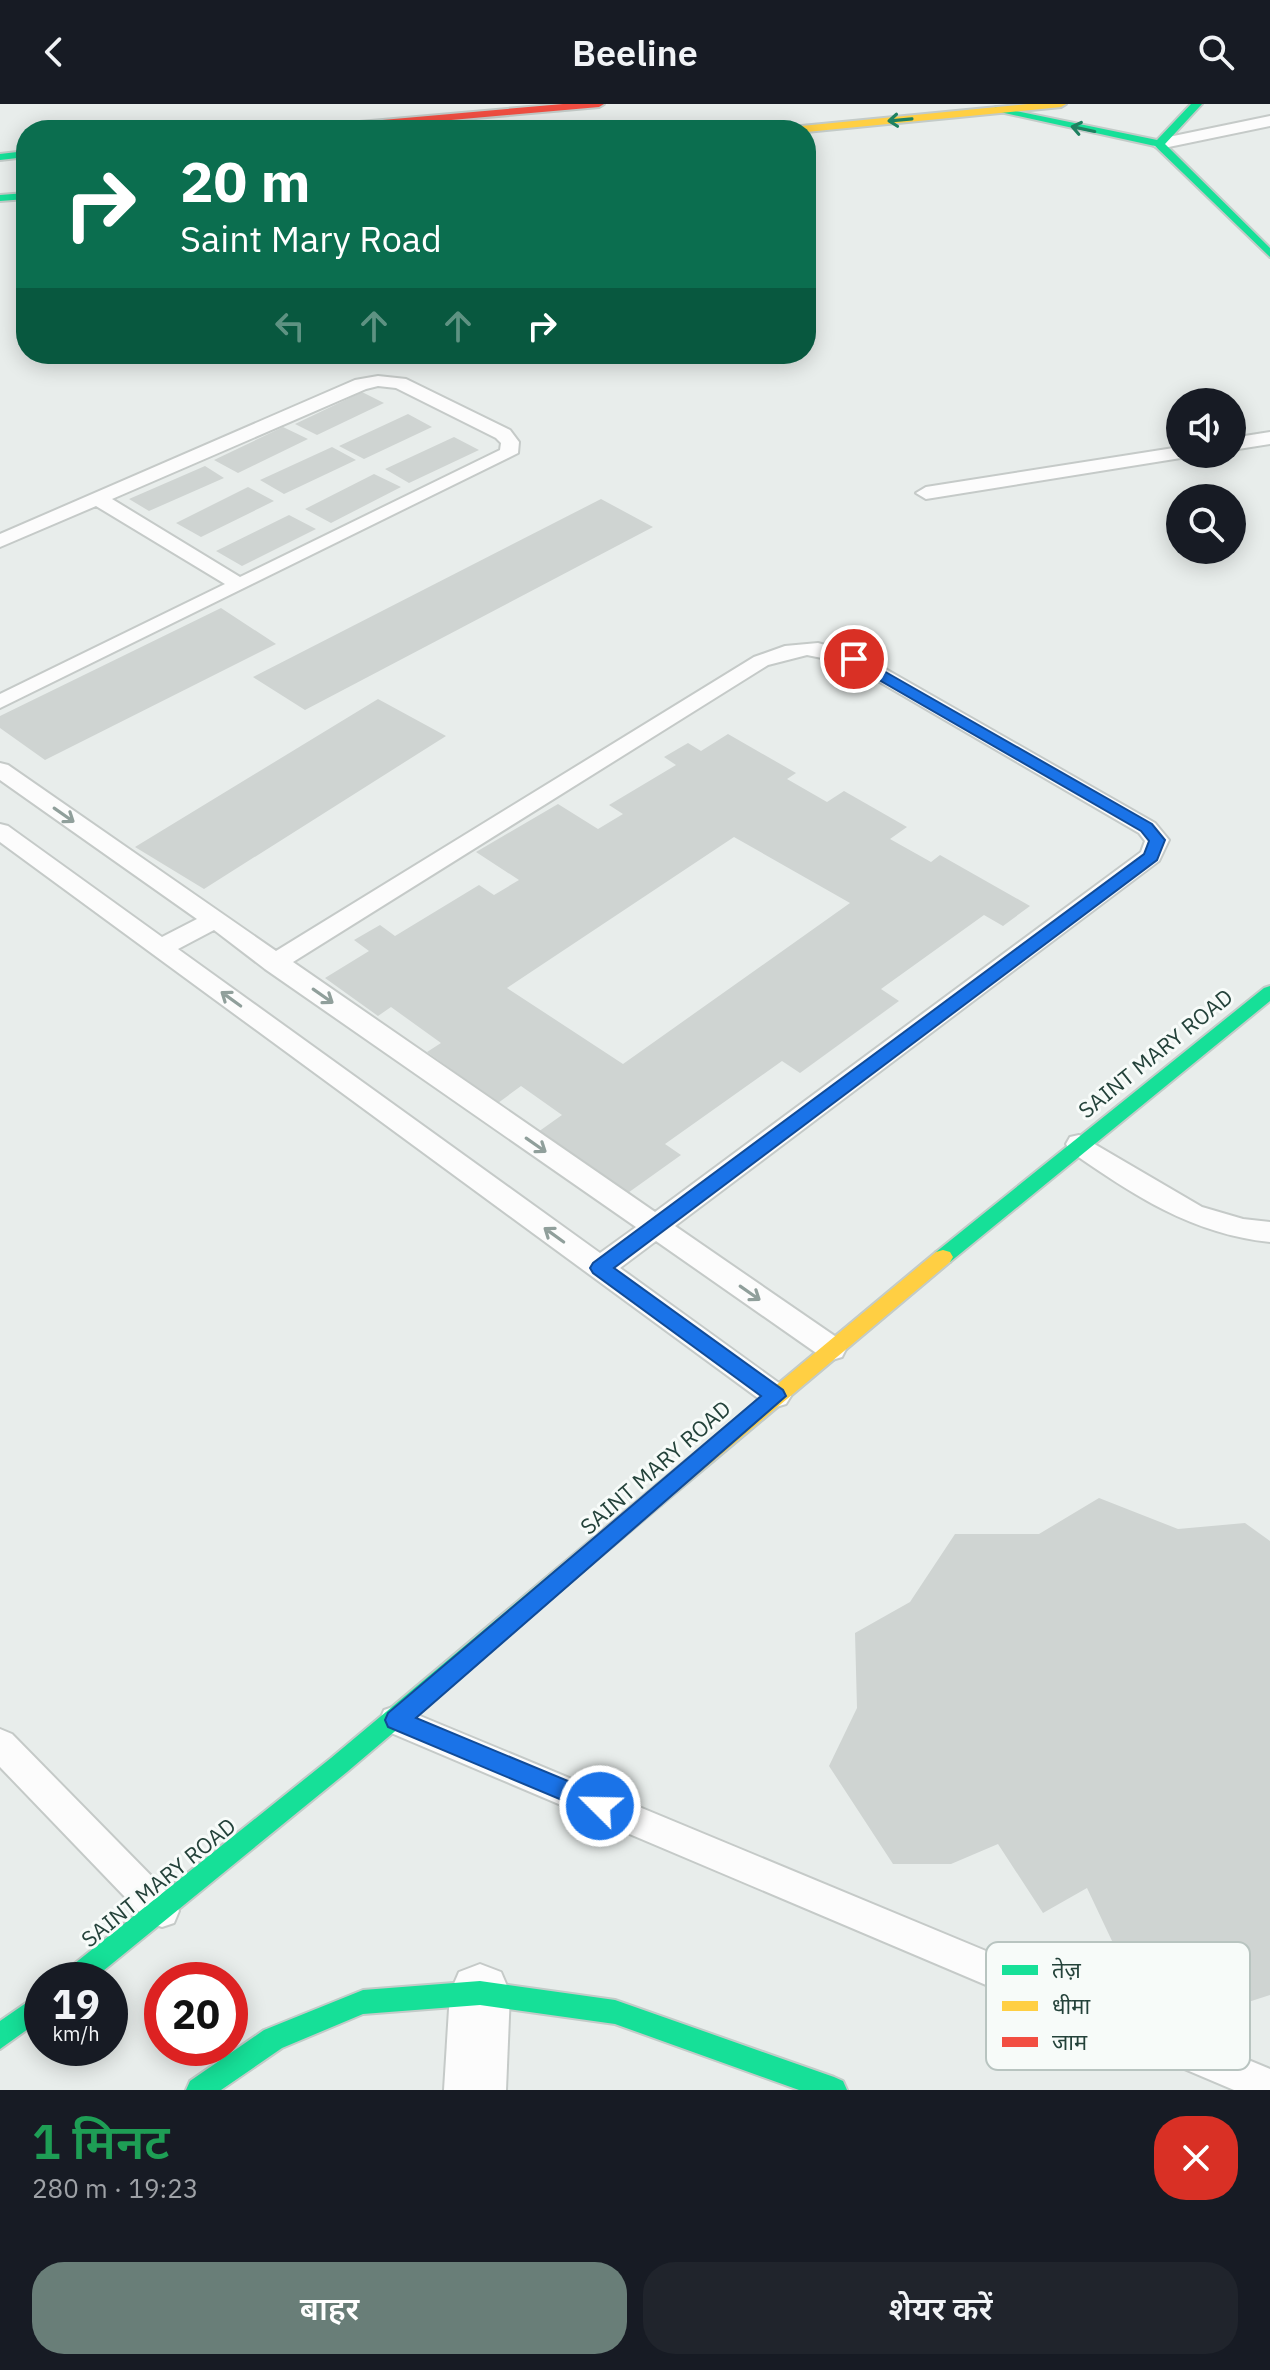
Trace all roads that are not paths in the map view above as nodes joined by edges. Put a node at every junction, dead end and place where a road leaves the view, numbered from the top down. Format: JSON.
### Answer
{"nodes":[{"id":1,"x":599,"y":104,"type":"edge"},
{"id":2,"x":1061,"y":104,"type":"edge"},
{"id":3,"x":1197,"y":104,"type":"edge"},
{"id":4,"x":996,"y":110,"type":"junction"},
{"id":5,"x":417,"y":120,"type":"edge"},
{"id":6,"x":1270,"y":121,"type":"edge"},
{"id":7,"x":816,"y":128,"type":"edge"},
{"id":8,"x":1159,"y":144,"type":"junction"},
{"id":9,"x":1270,"y":254,"type":"edge"},
{"id":10,"x":1270,"y":438,"type":"edge"},
{"id":11,"x":1246,"y":442,"type":"edge"},
{"id":12,"x":1166,"y":455,"type":"edge"},
{"id":13,"x":926,"y":493,"type":"dead end"},
{"id":14,"x":96,"y":498,"type":"junction"},
{"id":15,"x":0,"y":541,"type":"edge"},
{"id":16,"x":240,"y":585,"type":"junction"},
{"id":17,"x":0,"y":702,"type":"edge"},
{"id":18,"x":0,"y":770,"type":"edge"},
{"id":19,"x":0,"y":831,"type":"edge"},
{"id":20,"x":214,"y":920,"type":"junction"},
{"id":21,"x":161,"y":948,"type":"junction"},
{"id":22,"x":274,"y":963,"type":"junction"},
{"id":23,"x":1270,"y":992,"type":"edge"},
{"id":24,"x":1079,"y":1144,"type":"junction"},
{"id":25,"x":655,"y":1227,"type":"junction"},
{"id":26,"x":1270,"y":1232,"type":"edge"},
{"id":27,"x":600,"y":1268,"type":"junction"},
{"id":28,"x":832,"y":1349,"type":"junction"},
{"id":29,"x":776,"y":1396,"type":"junction"},
{"id":30,"x":396,"y":1720,"type":"junction"},
{"id":31,"x":0,"y":1744,"type":"edge"},
{"id":32,"x":162,"y":1911,"type":"junction"},
{"id":33,"x":96,"y":1962,"type":"edge"},
{"id":34,"x":986,"y":1968,"type":"edge"},
{"id":35,"x":480,"y":1993,"type":"junction"},
{"id":36,"x":24,"y":2018,"type":"edge"},
{"id":37,"x":0,"y":2037,"type":"edge"},
{"id":38,"x":1230,"y":2070,"type":"edge"},
{"id":39,"x":1270,"y":2087,"type":"edge"},
{"id":40,"x":199,"y":2090,"type":"edge"},
{"id":41,"x":475,"y":2090,"type":"edge"},
{"id":42,"x":834,"y":2090,"type":"edge"}],
"edges":[{"from":1,"to":5,"type":"street"},
{"from":2,"to":4,"type":"street"},
{"from":3,"to":8,"type":"street"},
{"from":4,"to":7,"type":"street","one_way":true},
{"from":8,"to":4,"type":"street","one_way":true},
{"from":6,"to":8,"type":"lane"},
{"from":8,"to":9,"type":"street"},
{"from":10,"to":11,"type":"lane"},
{"from":12,"to":13,"type":"lane"},
{"from":14,"to":15,"type":"lane"},
{"from":14,"to":16,"type":"lane"},
{"from":14,"to":16,"type":"lane"},
{"from":16,"to":17,"type":"lane"},
{"from":18,"to":20,"type":"lane","one_way":true},
{"from":19,"to":21,"type":"lane"},
{"from":20,"to":21,"type":"lane"},
{"from":20,"to":22,"type":"lane"},
{"from":27,"to":21,"type":"lane","one_way":true},
{"from":22,"to":25,"type":"lane","one_way":true},
{"from":22,"to":25,"type":"lane"},
{"from":23,"to":24,"type":"street","name":"SAINT MARY ROAD"},
{"from":24,"to":26,"type":"lane"},
{"from":24,"to":28,"type":"street","name":"SAINT MARY ROAD"},
{"from":25,"to":27,"type":"lane"},
{"from":25,"to":28,"type":"lane","one_way":true},
{"from":27,"to":29,"type":"lane"},
{"from":28,"to":29,"type":"street","name":"SAINT MARY ROAD"},
{"from":29,"to":30,"type":"street","name":"SAINT MARY ROAD"},
{"from":30,"to":32,"type":"street","name":"SAINT MARY ROAD"},
{"from":30,"to":34,"type":"lane"},
{"from":31,"to":32,"type":"lane"},
{"from":32,"to":33,"type":"street","name":"SAINT MARY ROAD"},
{"from":35,"to":40,"type":"street"},
{"from":35,"to":41,"type":"street"},
{"from":35,"to":42,"type":"street"},
{"from":36,"to":37,"type":"street"},
{"from":38,"to":39,"type":"lane"}]}
